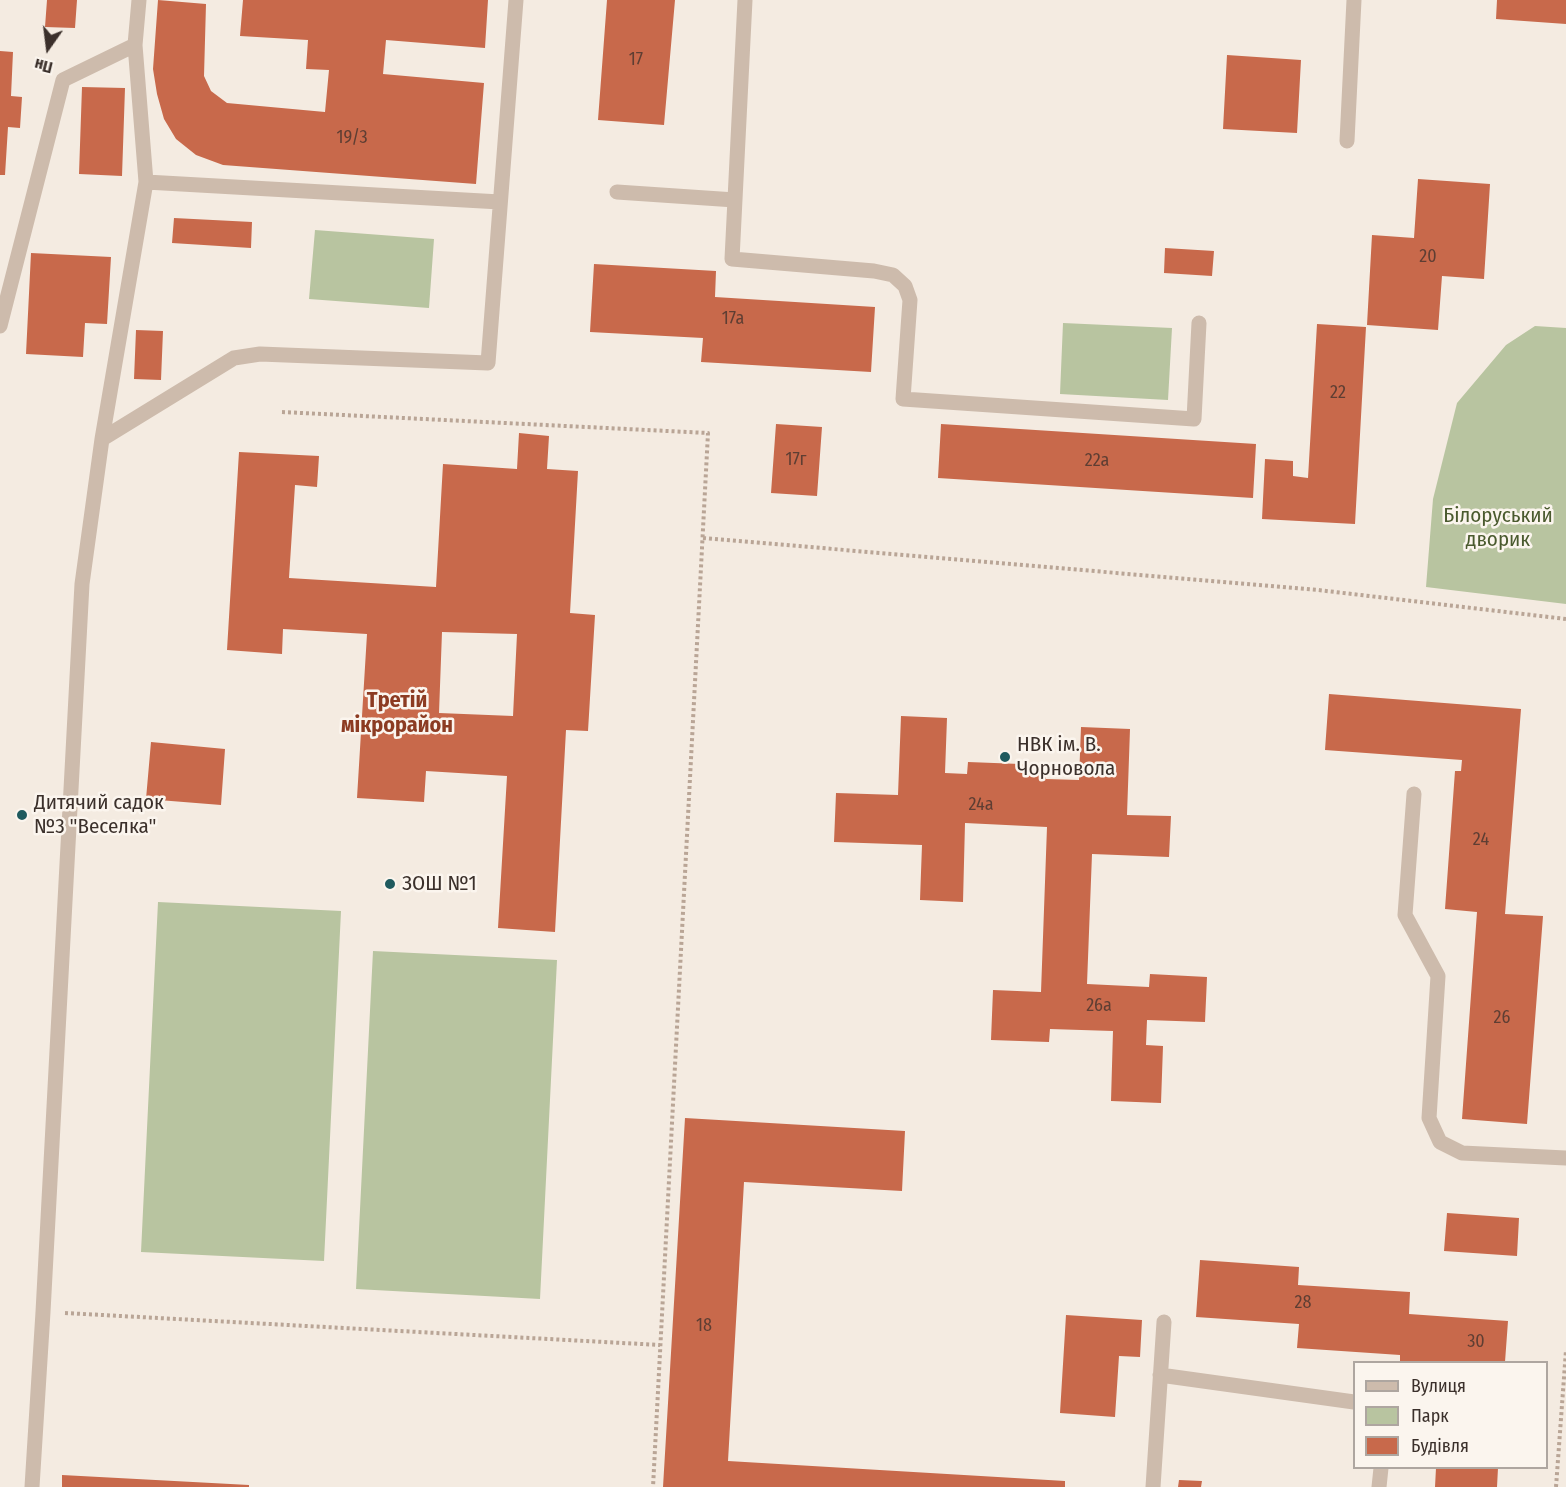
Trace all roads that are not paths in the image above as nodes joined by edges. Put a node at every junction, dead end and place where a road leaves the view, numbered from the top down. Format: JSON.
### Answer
{"nodes":[{"id":1,"x":139,"y":0,"type":"edge"},
{"id":2,"x":516,"y":0,"type":"edge"},
{"id":3,"x":745,"y":0,"type":"edge"},
{"id":4,"x":1354,"y":0,"type":"edge"},
{"id":5,"x":135,"y":45,"type":"junction"},
{"id":6,"x":1347,"y":141,"type":"dead end"},
{"id":7,"x":146,"y":182,"type":"junction"},
{"id":8,"x":617,"y":192,"type":"dead end"},
{"id":9,"x":735,"y":200,"type":"junction"},
{"id":10,"x":500,"y":202,"type":"junction"},
{"id":11,"x":1199,"y":323,"type":"dead end"},
{"id":12,"x":0,"y":326,"type":"edge"},
{"id":13,"x":102,"y":439,"type":"junction"},
{"id":14,"x":1414,"y":794,"type":"dead end"},
{"id":15,"x":1566,"y":1158,"type":"edge"},
{"id":16,"x":1164,"y":1322,"type":"dead end"},
{"id":17,"x":1160,"y":1375,"type":"junction"},
{"id":18,"x":1353,"y":1402,"type":"edge"},
{"id":19,"x":1381,"y":1469,"type":"edge"},
{"id":20,"x":32,"y":1487,"type":"edge"},
{"id":21,"x":1153,"y":1487,"type":"edge"},
{"id":22,"x":1379,"y":1487,"type":"edge"}],
"edges":[{"from":1,"to":5,"type":"lane"},
{"from":2,"to":10,"type":"lane"},
{"from":3,"to":9,"type":"lane"},
{"from":4,"to":6,"type":"lane"},
{"from":5,"to":7,"type":"lane"},
{"from":5,"to":12,"type":"lane"},
{"from":7,"to":10,"type":"lane"},
{"from":7,"to":13,"type":"lane"},
{"from":8,"to":9,"type":"lane"},
{"from":9,"to":11,"type":"lane"},
{"from":10,"to":13,"type":"lane"},
{"from":13,"to":20,"type":"lane"},
{"from":14,"to":15,"type":"lane"},
{"from":16,"to":17,"type":"lane"},
{"from":17,"to":18,"type":"lane"},
{"from":17,"to":21,"type":"lane"},
{"from":19,"to":22,"type":"lane"}]}
